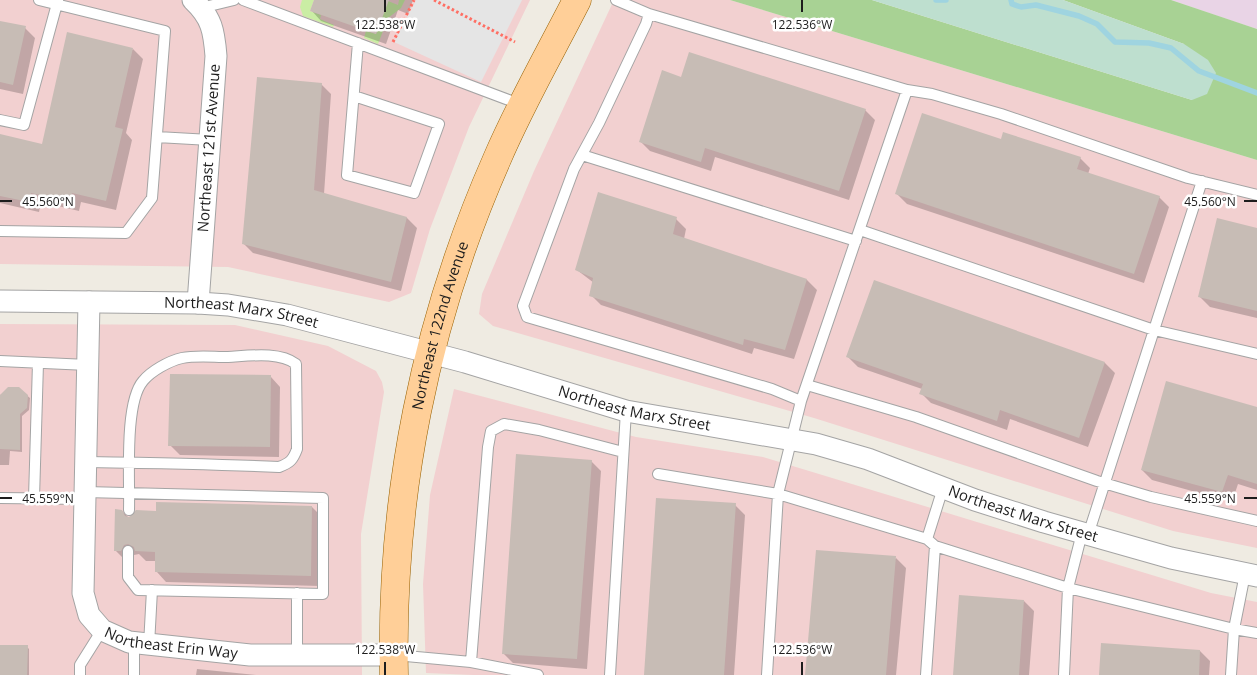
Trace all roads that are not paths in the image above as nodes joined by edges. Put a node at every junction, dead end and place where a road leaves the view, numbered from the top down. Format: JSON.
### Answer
{"nodes":[{"id":1,"x":39,"y":0,"type":"edge"},
{"id":2,"x":234,"y":0,"type":"edge"},
{"id":3,"x":243,"y":0,"type":"edge"},
{"id":4,"x":577,"y":0,"type":"edge"},
{"id":5,"x":616,"y":0,"type":"edge"},
{"id":6,"x":58,"y":2,"type":"edge"},
{"id":7,"x":197,"y":4,"type":"edge"},
{"id":8,"x":649,"y":14,"type":"junction"},
{"id":9,"x":358,"y":43,"type":"junction"},
{"id":10,"x":907,"y":90,"type":"junction"},
{"id":11,"x":354,"y":96,"type":"junction"},
{"id":12,"x":523,"y":105,"type":"junction"},
{"id":13,"x":0,"y":120,"type":"edge"},
{"id":14,"x":157,"y":137,"type":"junction"},
{"id":15,"x":210,"y":140,"type":"junction"},
{"id":16,"x":582,"y":155,"type":"junction"},
{"id":17,"x":1202,"y":181,"type":"junction"},
{"id":18,"x":1257,"y":195,"type":"edge"},
{"id":19,"x":860,"y":230,"type":"junction"},
{"id":20,"x":0,"y":231,"type":"edge"},
{"id":21,"x":856,"y":241,"type":"junction"},
{"id":22,"x":0,"y":300,"type":"edge"},
{"id":23,"x":89,"y":302,"type":"junction"},
{"id":24,"x":198,"y":303,"type":"junction"},
{"id":25,"x":1154,"y":330,"type":"junction"},
{"id":26,"x":430,"y":354,"type":"junction"},
{"id":27,"x":1257,"y":354,"type":"edge"},
{"id":28,"x":0,"y":361,"type":"edge"},
{"id":29,"x":38,"y":363,"type":"junction"},
{"id":30,"x":88,"y":365,"type":"junction"},
{"id":31,"x":807,"y":385,"type":"junction"},
{"id":32,"x":802,"y":401,"type":"junction"},
{"id":33,"x":626,"y":410,"type":"junction"},
{"id":34,"x":792,"y":439,"type":"junction"},
{"id":35,"x":623,"y":452,"type":"junction"},
{"id":36,"x":86,"y":462,"type":"junction"},
{"id":37,"x":129,"y":463,"type":"junction"},
{"id":38,"x":658,"y":474,"type":"dead end"},
{"id":39,"x":1105,"y":484,"type":"junction"},
{"id":40,"x":943,"y":488,"type":"junction"},
{"id":41,"x":129,"y":494,"type":"junction"},
{"id":42,"x":778,"y":494,"type":"junction"},
{"id":43,"x":85,"y":496,"type":"junction"},
{"id":44,"x":0,"y":498,"type":"edge"},
{"id":45,"x":34,"y":498,"type":"junction"},
{"id":46,"x":129,"y":510,"type":"dead end"},
{"id":47,"x":1257,"y":521,"type":"edge"},
{"id":48,"x":1085,"y":534,"type":"junction"},
{"id":49,"x":931,"y":542,"type":"junction"},
{"id":50,"x":128,"y":551,"type":"dead end"},
{"id":51,"x":1251,"y":575,"type":"edge"},
{"id":52,"x":1068,"y":588,"type":"junction"},
{"id":53,"x":152,"y":590,"type":"junction"},
{"id":54,"x":297,"y":594,"type":"junction"},
{"id":55,"x":1234,"y":629,"type":"junction"},
{"id":56,"x":102,"y":630,"type":"junction"},
{"id":57,"x":1257,"y":632,"type":"edge"},
{"id":58,"x":142,"y":644,"type":"junction"},
{"id":59,"x":297,"y":656,"type":"junction"},
{"id":60,"x":471,"y":662,"type":"junction"},
{"id":61,"x":394,"y":665,"type":"edge"},
{"id":62,"x":80,"y":675,"type":"edge"},
{"id":63,"x":134,"y":675,"type":"edge"},
{"id":64,"x":538,"y":675,"type":"edge"},
{"id":65,"x":610,"y":675,"type":"edge"},
{"id":66,"x":768,"y":675,"type":"edge"},
{"id":67,"x":926,"y":675,"type":"edge"},
{"id":68,"x":1064,"y":675,"type":"edge"},
{"id":69,"x":1232,"y":675,"type":"edge"}],
"edges":[{"from":1,"to":6,"type":"lane"},
{"from":2,"to":7,"type":"lane"},
{"from":3,"to":9,"type":"lane"},
{"from":4,"to":12,"type":"main road","name":"Northeast 122nd Avenue"},
{"from":5,"to":8,"type":"lane"},
{"from":6,"to":13,"type":"lane"},
{"from":6,"to":14,"type":"lane"},
{"from":7,"to":15,"type":"street","name":"Northeast 121st Avenue"},
{"from":8,"to":10,"type":"lane"},
{"from":8,"to":16,"type":"lane"},
{"from":9,"to":11,"type":"lane"},
{"from":9,"to":12,"type":"lane"},
{"from":10,"to":17,"type":"lane"},
{"from":10,"to":19,"type":"lane"},
{"from":11,"to":11,"type":"lane"},
{"from":12,"to":26,"type":"main road","name":"Northeast 122nd Avenue"},
{"from":14,"to":15,"type":"lane"},
{"from":14,"to":20,"type":"lane"},
{"from":15,"to":24,"type":"street","name":"Northeast 121st Avenue"},
{"from":16,"to":21,"type":"lane"},
{"from":16,"to":32,"type":"lane"},
{"from":17,"to":18,"type":"lane"},
{"from":17,"to":25,"type":"lane"},
{"from":19,"to":21,"type":"lane"},
{"from":19,"to":25,"type":"lane"},
{"from":21,"to":31,"type":"lane"},
{"from":22,"to":23,"type":"street","name":"Northeast Marx Street"},
{"from":23,"to":24,"type":"street","name":"Northeast Marx Street"},
{"from":23,"to":30,"type":"street","name":"Northeast Erin Way"},
{"from":24,"to":26,"type":"street","name":"Northeast Marx Street"},
{"from":25,"to":27,"type":"lane"},
{"from":25,"to":39,"type":"lane"},
{"from":26,"to":33,"type":"street","name":"Northeast Marx Street"},
{"from":26,"to":61,"type":"main road","name":"Northeast 122nd Avenue"},
{"from":28,"to":29,"type":"lane"},
{"from":29,"to":30,"type":"lane"},
{"from":29,"to":45,"type":"lane"},
{"from":30,"to":36,"type":"street","name":"Northeast Erin Way"},
{"from":31,"to":32,"type":"lane"},
{"from":31,"to":39,"type":"lane"},
{"from":32,"to":34,"type":"lane"},
{"from":33,"to":34,"type":"street","name":"Northeast Marx Street"},
{"from":33,"to":35,"type":"lane"},
{"from":34,"to":40,"type":"street","name":"Northeast Marx Street"},
{"from":34,"to":42,"type":"lane"},
{"from":35,"to":60,"type":"lane"},
{"from":35,"to":65,"type":"lane"},
{"from":36,"to":37,"type":"lane"},
{"from":36,"to":43,"type":"street","name":"Northeast Erin Way"},
{"from":37,"to":37,"type":"lane"},
{"from":37,"to":41,"type":"lane"},
{"from":38,"to":42,"type":"lane"},
{"from":39,"to":47,"type":"lane"},
{"from":39,"to":48,"type":"lane"},
{"from":40,"to":48,"type":"street","name":"Northeast Marx Street"},
{"from":40,"to":49,"type":"lane"},
{"from":41,"to":43,"type":"lane"},
{"from":41,"to":46,"type":"lane"},
{"from":41,"to":54,"type":"lane"},
{"from":42,"to":49,"type":"lane"},
{"from":42,"to":66,"type":"lane"},
{"from":43,"to":45,"type":"lane"},
{"from":43,"to":56,"type":"street","name":"Northeast Erin Way"},
{"from":44,"to":45,"type":"lane"},
{"from":48,"to":51,"type":"street","name":"Northeast Marx Street"},
{"from":48,"to":52,"type":"lane"},
{"from":49,"to":52,"type":"lane"},
{"from":49,"to":67,"type":"lane"},
{"from":50,"to":53,"type":"lane"},
{"from":51,"to":55,"type":"lane"},
{"from":52,"to":55,"type":"lane"},
{"from":52,"to":68,"type":"lane"},
{"from":53,"to":54,"type":"lane"},
{"from":53,"to":58,"type":"lane"},
{"from":54,"to":59,"type":"lane"},
{"from":55,"to":57,"type":"lane"},
{"from":55,"to":69,"type":"lane"},
{"from":56,"to":58,"type":"street","name":"Northeast Erin Way"},
{"from":56,"to":62,"type":"lane"},
{"from":58,"to":59,"type":"street","name":"Northeast Erin Way"},
{"from":58,"to":63,"type":"lane"},
{"from":59,"to":61,"type":"street","name":"Northeast Erin Way"},
{"from":60,"to":61,"type":"lane"},
{"from":60,"to":64,"type":"lane"}]}
